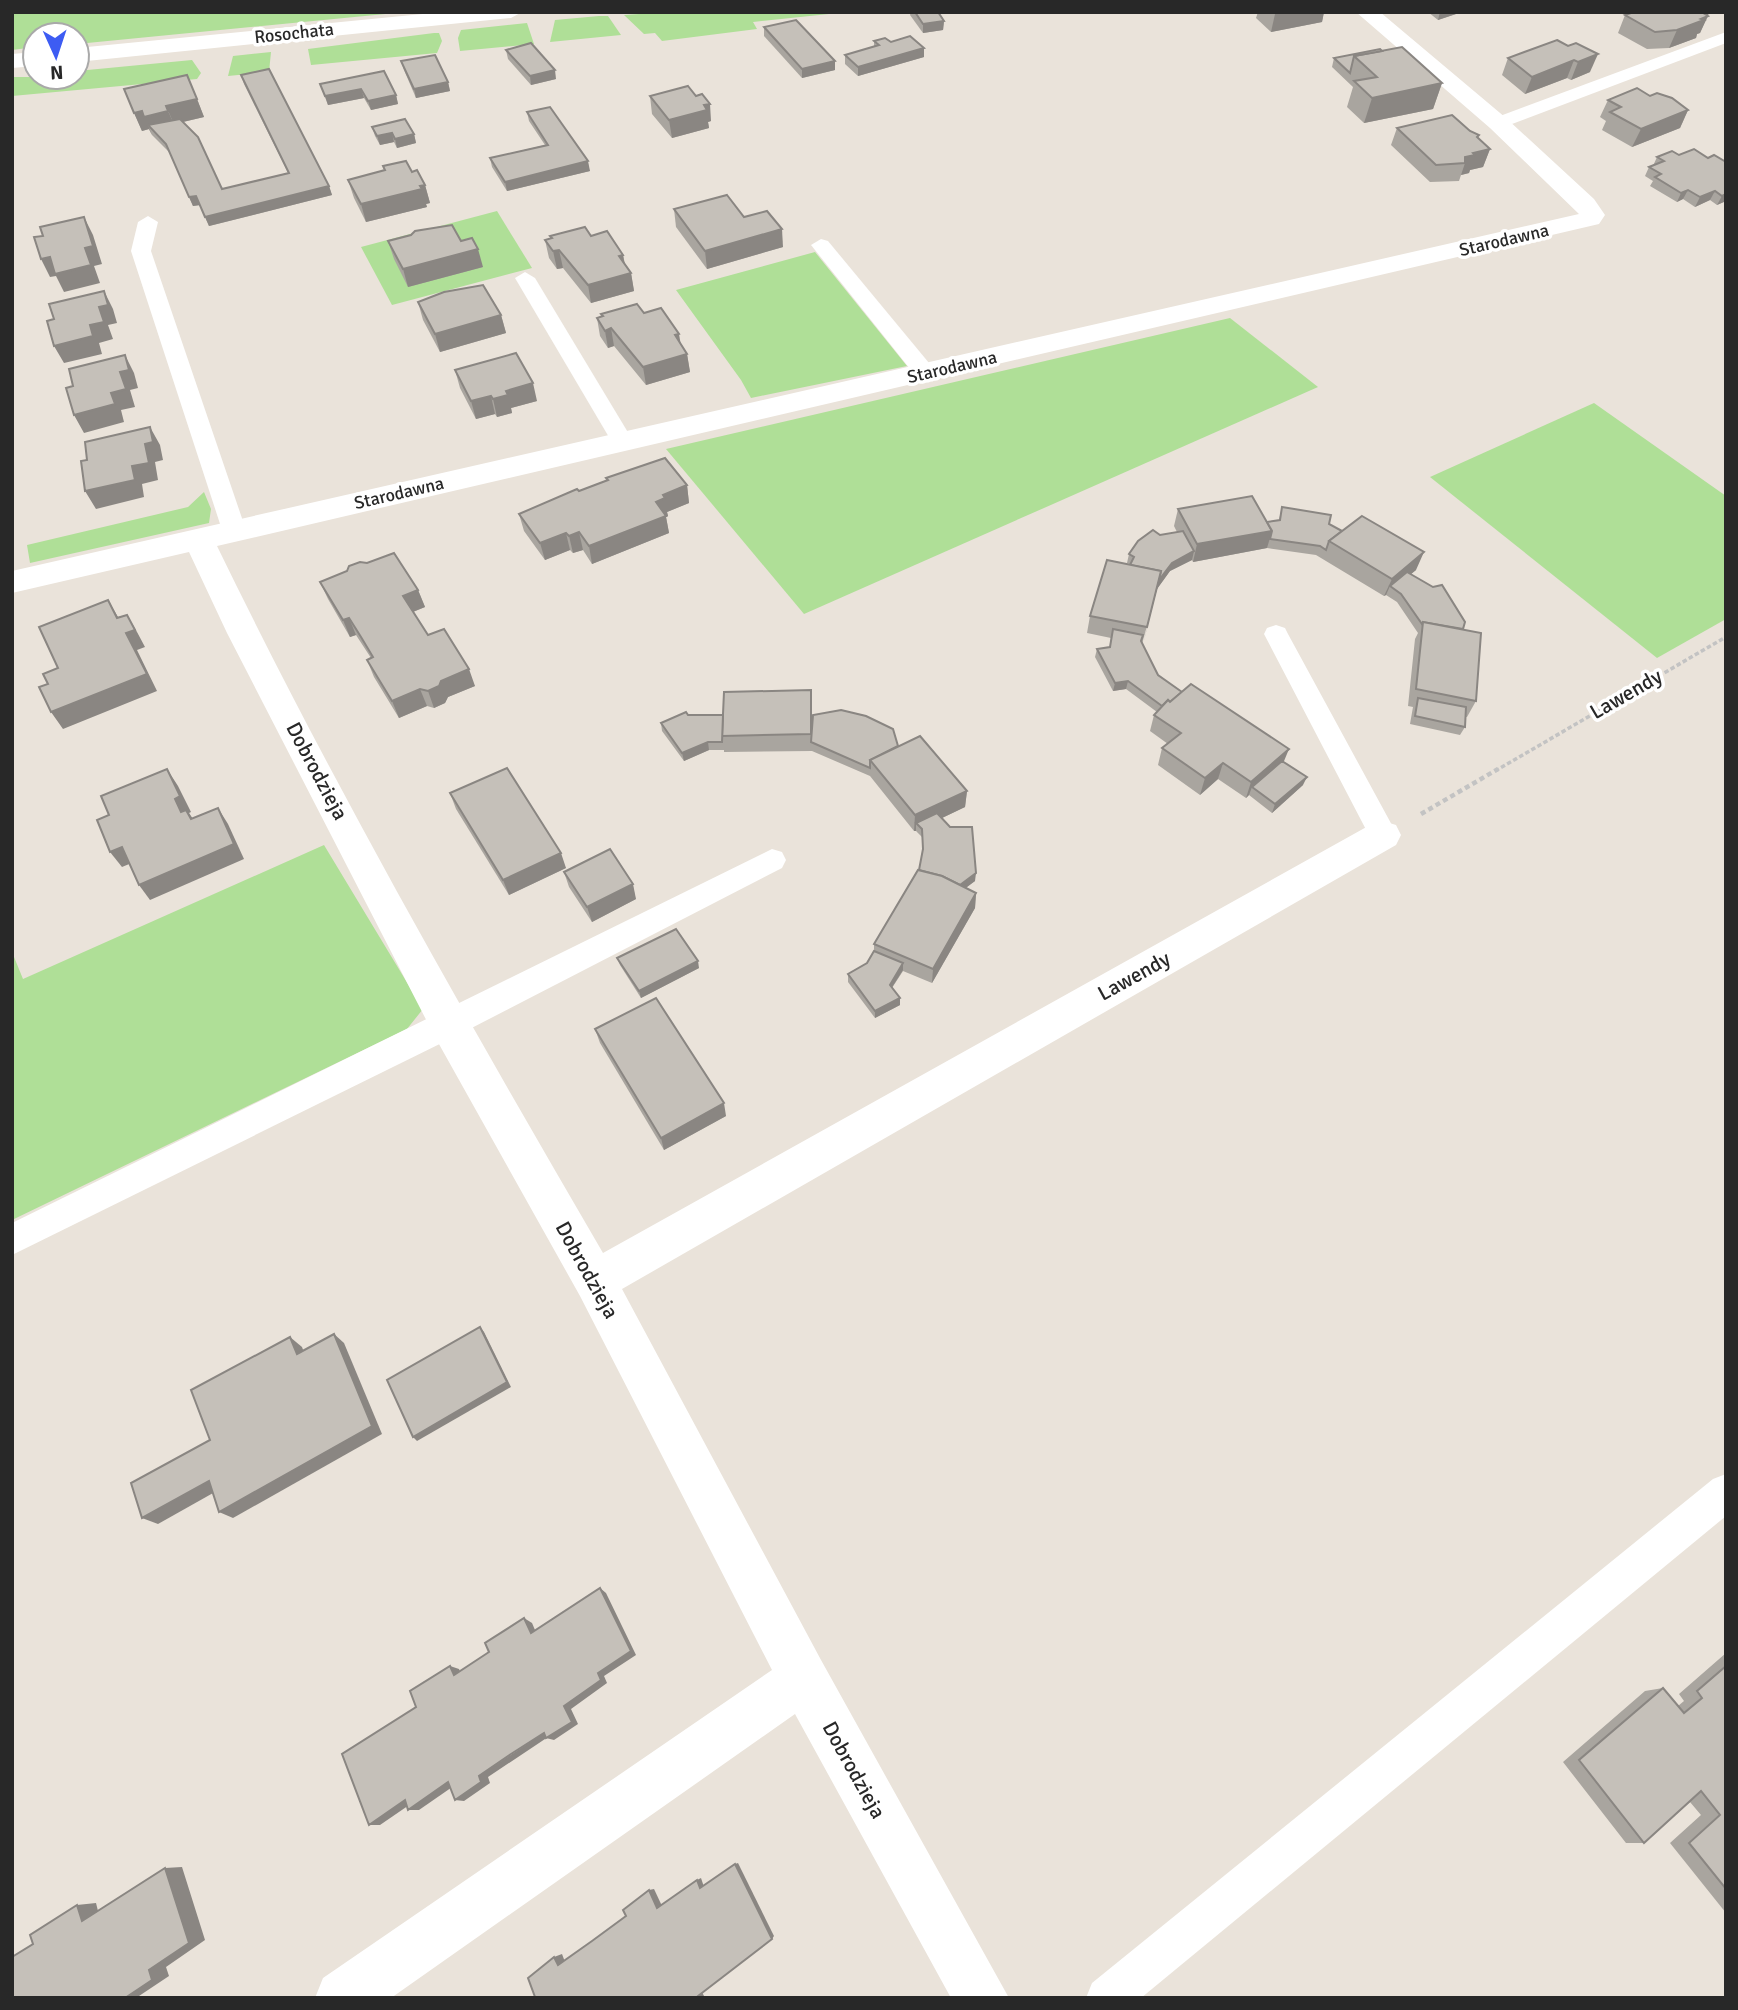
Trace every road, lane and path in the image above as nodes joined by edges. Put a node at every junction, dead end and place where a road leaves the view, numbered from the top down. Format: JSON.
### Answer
{"nodes":[{"id":1,"x":510,"y":12,"type":"edge"},
{"id":2,"x":1367,"y":12,"type":"edge"},
{"id":3,"x":1726,"y":37,"type":"edge"},
{"id":4,"x":91,"y":54,"type":"edge"},
{"id":5,"x":1726,"y":56,"type":"edge"},
{"id":6,"x":1664,"y":80,"type":"dead end"},
{"id":7,"x":1515,"y":131,"type":"junction"},
{"id":8,"x":148,"y":222,"type":"dead end"},
{"id":9,"x":821,"y":245,"type":"dead end"},
{"id":10,"x":525,"y":278,"type":"dead end"},
{"id":11,"x":926,"y":374,"type":"junction"},
{"id":12,"x":624,"y":443,"type":"junction"},
{"id":13,"x":216,"y":535,"type":"junction"},
{"id":14,"x":12,"y":582,"type":"edge"},
{"id":15,"x":1276,"y":634,"type":"dead end"},
{"id":16,"x":1726,"y":637,"type":"edge"},
{"id":17,"x":1383,"y":835,"type":"junction"},
{"id":18,"x":772,"y":860,"type":"dead end"},
{"id":19,"x":449,"y":1024,"type":"junction"},
{"id":20,"x":12,"y":1240,"type":"edge"},
{"id":21,"x":595,"y":1281,"type":"junction"},
{"id":22,"x":1726,"y":1492,"type":"edge"},
{"id":23,"x":803,"y":1678,"type":"junction"},
{"id":24,"x":343,"y":1998,"type":"edge"},
{"id":25,"x":981,"y":1998,"type":"edge"},
{"id":26,"x":1107,"y":1998,"type":"edge"}],
"edges":[{"from":1,"to":4,"type":"street","name":"Rosochata"},
{"from":2,"to":7,"type":"street","name":"Starodawna"},
{"from":3,"to":7,"type":"lane"},
{"from":5,"to":6,"type":"lane"},
{"from":7,"to":11,"type":"street","name":"Starodawna"},
{"from":8,"to":13,"type":"lane"},
{"from":9,"to":11,"type":"lane"},
{"from":10,"to":12,"type":"lane"},
{"from":11,"to":12,"type":"street","name":"Starodawna"},
{"from":12,"to":13,"type":"street","name":"Starodawna"},
{"from":13,"to":14,"type":"street","name":"Starodawna"},
{"from":13,"to":19,"type":"street","name":"Dobrodzieja"},
{"from":15,"to":17,"type":"lane"},
{"from":16,"to":17,"type":"path","name":"Lawendy"},
{"from":17,"to":21,"type":"street","name":"Lawendy"},
{"from":18,"to":19,"type":"lane"},
{"from":19,"to":20,"type":"lane"},
{"from":19,"to":21,"type":"street","name":"Dobrodzieja"},
{"from":21,"to":23,"type":"street","name":"Dobrodzieja"},
{"from":22,"to":26,"type":"lane"},
{"from":23,"to":24,"type":"street"},
{"from":23,"to":25,"type":"street","name":"Dobrodzieja"}]}
